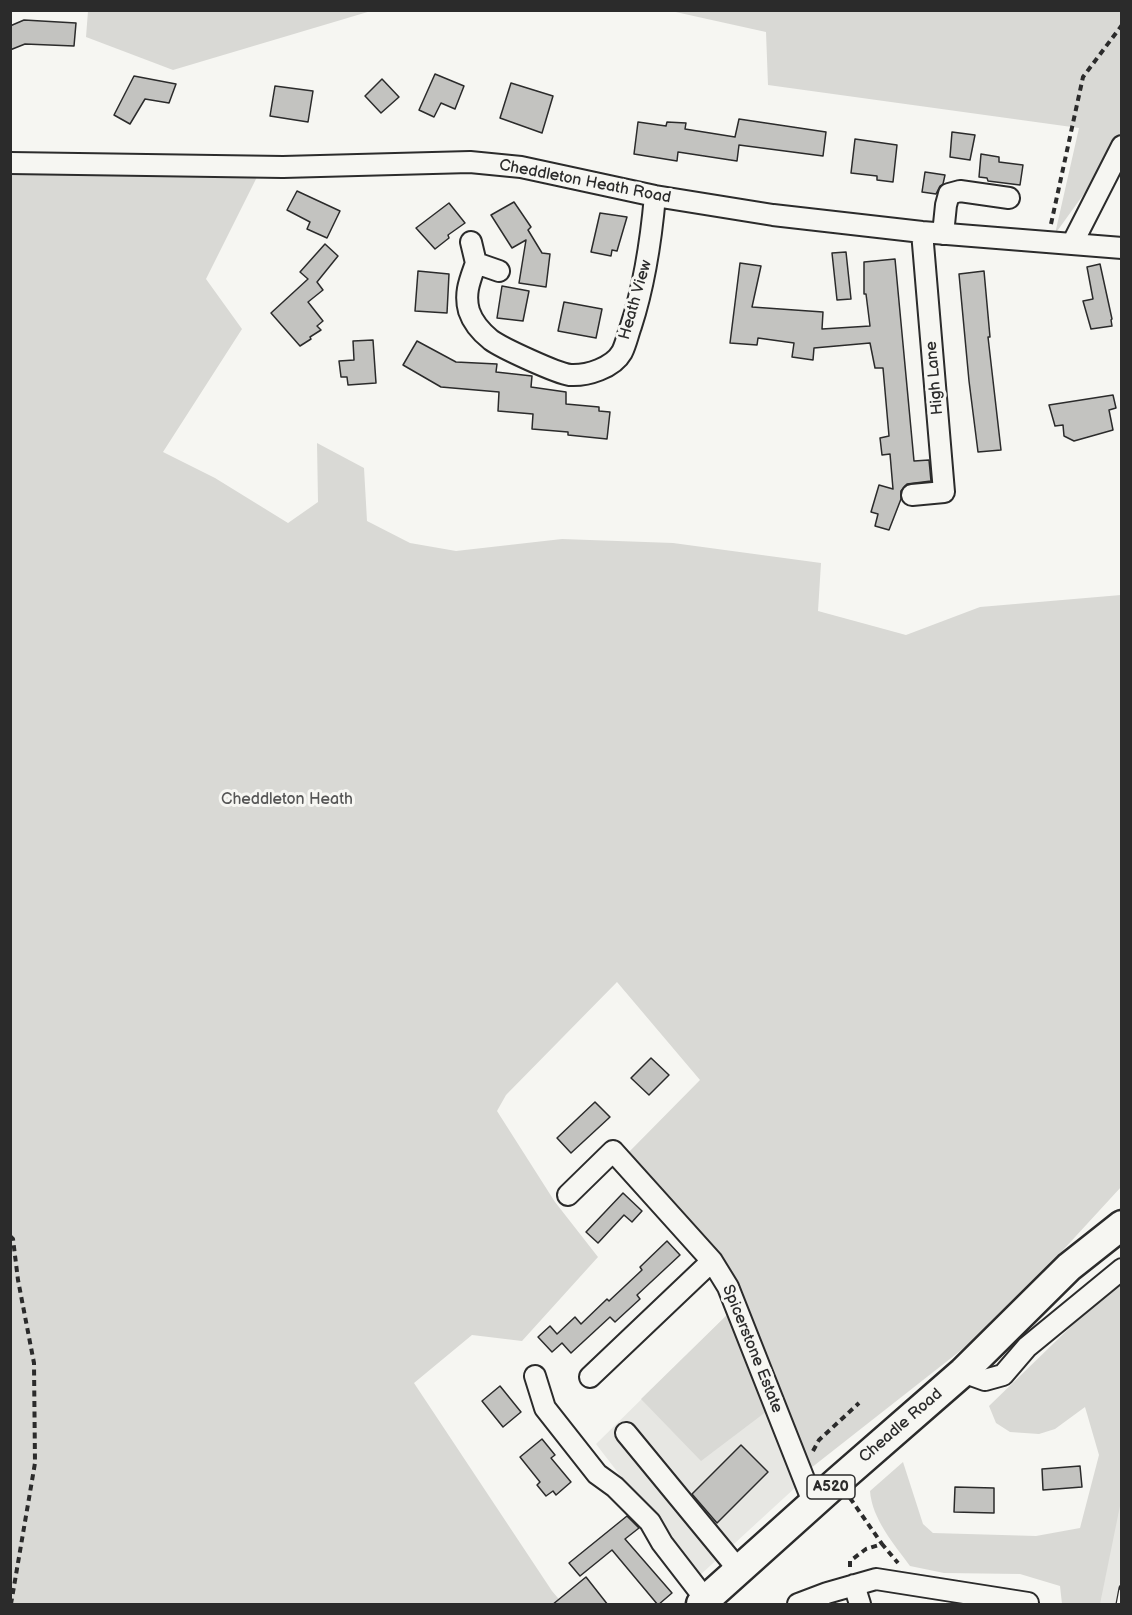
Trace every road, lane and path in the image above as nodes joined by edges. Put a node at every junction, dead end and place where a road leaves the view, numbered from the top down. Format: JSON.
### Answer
{"nodes":[{"id":1,"x":1122,"y":25,"type":"edge"},
{"id":2,"x":1122,"y":146,"type":"edge"},
{"id":3,"x":10,"y":163,"type":"edge"},
{"id":4,"x":655,"y":196,"type":"junction"},
{"id":5,"x":1009,"y":198,"type":"dead end"},
{"id":6,"x":922,"y":232,"type":"junction"},
{"id":7,"x":943,"y":234,"type":"junction"},
{"id":8,"x":471,"y":242,"type":"dead end"},
{"id":9,"x":1047,"y":242,"type":"junction"},
{"id":10,"x":1072,"y":244,"type":"junction"},
{"id":11,"x":1122,"y":248,"type":"edge"},
{"id":12,"x":476,"y":263,"type":"junction"},
{"id":13,"x":499,"y":271,"type":"dead end"},
{"id":14,"x":912,"y":495,"type":"dead end"},
{"id":15,"x":568,"y":1195,"type":"dead end"},
{"id":16,"x":1122,"y":1225,"type":"edge"},
{"id":17,"x":10,"y":1236,"type":"edge"},
{"id":18,"x":712,"y":1261,"type":"junction"},
{"id":19,"x":1122,"y":1269,"type":"edge"},
{"id":20,"x":10,"y":1275,"type":"edge"},
{"id":21,"x":18,"y":1280,"type":"junction"},
{"id":22,"x":963,"y":1372,"type":"junction"},
{"id":23,"x":535,"y":1376,"type":"dead end"},
{"id":24,"x":590,"y":1377,"type":"dead end"},
{"id":25,"x":859,"y":1403,"type":"dead end"},
{"id":26,"x":626,"y":1433,"type":"dead end"},
{"id":27,"x":838,"y":1481,"type":"junction"},
{"id":28,"x":809,"y":1491,"type":"junction"},
{"id":29,"x":882,"y":1544,"type":"dead end"},
{"id":30,"x":738,"y":1569,"type":"junction"},
{"id":31,"x":854,"y":1585,"type":"junction"},
{"id":32,"x":703,"y":1602,"type":"edge"},
{"id":33,"x":1028,"y":1603,"type":"dead end"},
{"id":34,"x":11,"y":1605,"type":"edge"},
{"id":35,"x":798,"y":1605,"type":"edge"},
{"id":36,"x":860,"y":1605,"type":"edge"}],
"edges":[{"from":1,"to":9,"type":"path"},
{"from":2,"to":10,"type":"street"},
{"from":3,"to":4,"type":"street","name":"Cheddleton Heath Road"},
{"from":4,"to":6,"type":"street","name":"Cheddleton Heath Road"},
{"from":4,"to":12,"type":"street","name":"Heath View"},
{"from":5,"to":7,"type":"street"},
{"from":6,"to":7,"type":"street","name":"Cheddleton Heath Road"},
{"from":6,"to":14,"type":"street","name":"High Lane"},
{"from":7,"to":9,"type":"street","name":"Cheddleton Heath Road"},
{"from":8,"to":12,"type":"street"},
{"from":9,"to":10,"type":"street","name":"Cheddleton Heath Road"},
{"from":10,"to":11,"type":"street","name":"Cheddleton Heath Road"},
{"from":12,"to":13,"type":"street"},
{"from":15,"to":18,"type":"street","name":"Spicerstone Estate"},
{"from":16,"to":22,"type":"highway","name":"Cheadle Road","number":"A520"},
{"from":17,"to":21,"type":"path"},
{"from":18,"to":24,"type":"street"},
{"from":18,"to":28,"type":"street","name":"Spicerstone Estate"},
{"from":19,"to":22,"type":"street"},
{"from":20,"to":21,"type":"path"},
{"from":21,"to":34,"type":"path"},
{"from":22,"to":27,"type":"highway","name":"Cheadle Road","number":"A520"},
{"from":23,"to":32,"type":"street"},
{"from":25,"to":28,"type":"path"},
{"from":26,"to":30,"type":"street"},
{"from":27,"to":28,"type":"highway","name":"Cheadle Road","number":"A520"},
{"from":27,"to":29,"type":"path"},
{"from":28,"to":30,"type":"highway","name":"Cheadle Road","number":"A520"},
{"from":30,"to":32,"type":"highway","name":"Cheadle Road","number":"A520"},
{"from":31,"to":33,"type":"street"},
{"from":31,"to":35,"type":"street"},
{"from":31,"to":36,"type":"street"}]}
